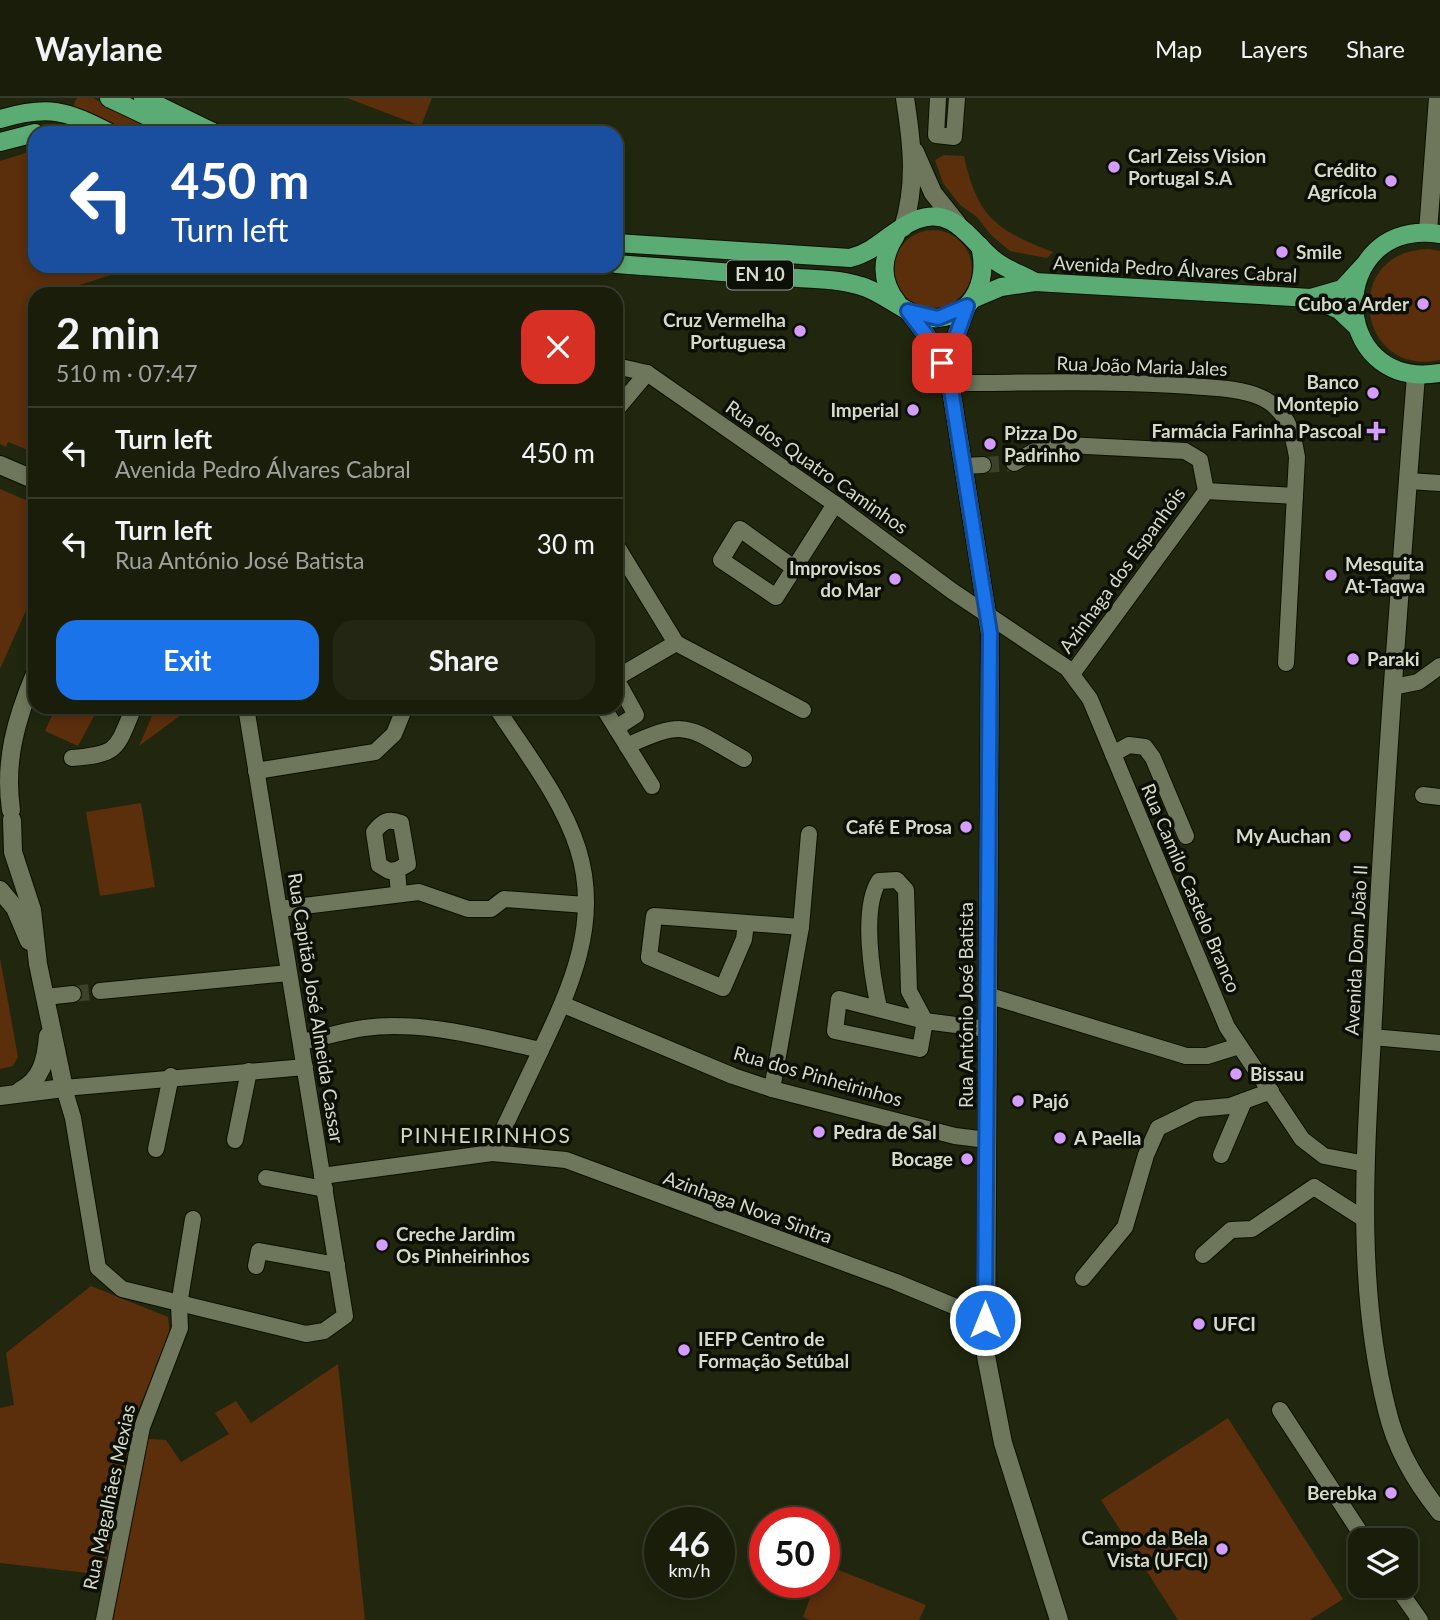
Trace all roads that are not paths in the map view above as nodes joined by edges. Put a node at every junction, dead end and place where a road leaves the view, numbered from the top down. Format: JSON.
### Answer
{"nodes":[{"id":1,"x":30,"y":98,"type":"edge"},
{"id":2,"x":109,"y":98,"type":"edge"},
{"id":3,"x":143,"y":98,"type":"edge"},
{"id":4,"x":905,"y":98,"type":"edge"},
{"id":5,"x":938,"y":98,"type":"edge"},
{"id":6,"x":957,"y":98,"type":"edge"},
{"id":7,"x":1438,"y":98,"type":"edge"},
{"id":8,"x":0,"y":118,"type":"edge"},
{"id":9,"x":94,"y":126,"type":"edge"},
{"id":10,"x":168,"y":126,"type":"edge"},
{"id":11,"x":201,"y":126,"type":"edge"},
{"id":12,"x":28,"y":135,"type":"edge"},
{"id":13,"x":0,"y":142,"type":"edge"},
{"id":14,"x":913,"y":149,"type":"junction"},
{"id":15,"x":957,"y":223,"type":"junction"},
{"id":16,"x":899,"y":231,"type":"junction"},
{"id":17,"x":1434,"y":233,"type":"edge"},
{"id":18,"x":623,"y":244,"type":"edge"},
{"id":19,"x":980,"y":246,"type":"junction"},
{"id":20,"x":623,"y":265,"type":"edge"},
{"id":21,"x":1364,"y":265,"type":"junction"},
{"id":22,"x":1035,"y":282,"type":"junction"},
{"id":23,"x":1311,"y":298,"type":"junction"},
{"id":24,"x":971,"y":302,"type":"junction"},
{"id":25,"x":903,"y":307,"type":"junction"},
{"id":26,"x":1356,"y":326,"type":"junction"},
{"id":27,"x":623,"y":368,"type":"edge"},
{"id":28,"x":647,"y":373,"type":"junction"},
{"id":29,"x":1440,"y":373,"type":"edge"},
{"id":30,"x":1416,"y":375,"type":"junction"},
{"id":31,"x":950,"y":383,"type":"junction"},
{"id":32,"x":623,"y":402,"type":"edge"},
{"id":33,"x":1014,"y":463,"type":"tunnel mouth"},
{"id":34,"x":0,"y":465,"type":"edge"},
{"id":35,"x":983,"y":465,"type":"tunnel mouth"},
{"id":36,"x":964,"y":466,"type":"junction"},
{"id":37,"x":28,"y":477,"type":"edge"},
{"id":38,"x":1408,"y":481,"type":"junction"},
{"id":39,"x":1440,"y":483,"type":"edge"},
{"id":40,"x":1206,"y":491,"type":"junction"},
{"id":41,"x":1295,"y":496,"type":"junction"},
{"id":42,"x":835,"y":504,"type":"junction"},
{"id":43,"x":623,"y":556,"type":"edge"},
{"id":44,"x":794,"y":568,"type":"junction"},
{"id":45,"x":987,"y":615,"type":"junction"},
{"id":46,"x":677,"y":643,"type":"junction"},
{"id":47,"x":1286,"y":663,"type":"dead end"},
{"id":48,"x":1440,"y":666,"type":"edge"},
{"id":49,"x":623,"y":674,"type":"edge"},
{"id":50,"x":1072,"y":674,"type":"junction"},
{"id":51,"x":1393,"y":687,"type":"junction"},
{"id":52,"x":28,"y":691,"type":"edge"},
{"id":53,"x":623,"y":691,"type":"edge"},
{"id":54,"x":24,"y":700,"type":"junction"},
{"id":55,"x":803,"y":710,"type":"dead end"},
{"id":56,"x":131,"y":714,"type":"edge"},
{"id":57,"x":247,"y":714,"type":"edge"},
{"id":58,"x":402,"y":714,"type":"edge"},
{"id":59,"x":501,"y":714,"type":"edge"},
{"id":60,"x":607,"y":714,"type":"edge"},
{"id":61,"x":616,"y":728,"type":"junction"},
{"id":62,"x":0,"y":736,"type":"edge"},
{"id":63,"x":627,"y":746,"type":"junction"},
{"id":64,"x":1113,"y":754,"type":"junction"},
{"id":65,"x":72,"y":758,"type":"dead end"},
{"id":66,"x":744,"y":759,"type":"dead end"},
{"id":67,"x":256,"y":771,"type":"junction"},
{"id":68,"x":0,"y":783,"type":"edge"},
{"id":69,"x":652,"y":786,"type":"dead end"},
{"id":70,"x":1423,"y":795,"type":"dead end"},
{"id":71,"x":1440,"y":797,"type":"edge"},
{"id":72,"x":11,"y":815,"type":"junction"},
{"id":73,"x":809,"y":834,"type":"dead end"},
{"id":74,"x":1186,"y":836,"type":"dead end"},
{"id":75,"x":0,"y":853,"type":"edge"},
{"id":76,"x":397,"y":870,"type":"dead end"},
{"id":77,"x":0,"y":890,"type":"edge"},
{"id":78,"x":399,"y":894,"type":"junction"},
{"id":79,"x":586,"y":905,"type":"junction"},
{"id":80,"x":279,"y":909,"type":"junction"},
{"id":81,"x":746,"y":923,"type":"junction"},
{"id":82,"x":801,"y":927,"type":"junction"},
{"id":83,"x":38,"y":964,"type":"junction"},
{"id":84,"x":289,"y":973,"type":"junction"},
{"id":85,"x":100,"y":991,"type":"tunnel mouth"},
{"id":86,"x":73,"y":993,"type":"tunnel mouth"},
{"id":87,"x":987,"y":995,"type":"junction"},
{"id":88,"x":45,"y":997,"type":"junction"},
{"id":89,"x":564,"y":1005,"type":"junction"},
{"id":90,"x":880,"y":1008,"type":"junction"},
{"id":91,"x":925,"y":1021,"type":"junction"},
{"id":92,"x":50,"y":1024,"type":"junction"},
{"id":93,"x":987,"y":1029,"type":"junction"},
{"id":94,"x":1372,"y":1037,"type":"junction"},
{"id":95,"x":301,"y":1042,"type":"junction"},
{"id":96,"x":1440,"y":1044,"type":"edge"},
{"id":97,"x":1239,"y":1046,"type":"junction"},
{"id":98,"x":541,"y":1050,"type":"junction"},
{"id":99,"x":305,"y":1067,"type":"junction"},
{"id":100,"x":249,"y":1071,"type":"junction"},
{"id":101,"x":172,"y":1076,"type":"junction"},
{"id":102,"x":64,"y":1088,"type":"junction"},
{"id":103,"x":772,"y":1089,"type":"junction"},
{"id":104,"x":1270,"y":1091,"type":"junction"},
{"id":105,"x":8,"y":1094,"type":"edge"},
{"id":106,"x":1244,"y":1101,"type":"junction"},
{"id":107,"x":235,"y":1140,"type":"dead end"},
{"id":108,"x":987,"y":1140,"type":"junction"},
{"id":109,"x":156,"y":1149,"type":"dead end"},
{"id":110,"x":492,"y":1153,"type":"junction"},
{"id":111,"x":1221,"y":1155,"type":"dead end"},
{"id":112,"x":1366,"y":1164,"type":"junction"},
{"id":113,"x":266,"y":1178,"type":"dead end"},
{"id":114,"x":323,"y":1182,"type":"junction"},
{"id":115,"x":193,"y":1219,"type":"dead end"},
{"id":116,"x":1364,"y":1219,"type":"junction"},
{"id":117,"x":1203,"y":1255,"type":"dead end"},
{"id":118,"x":337,"y":1265,"type":"junction"},
{"id":119,"x":256,"y":1266,"type":"dead end"},
{"id":120,"x":1083,"y":1278,"type":"dead end"},
{"id":121,"x":179,"y":1305,"type":"junction"},
{"id":122,"x":985,"y":1320,"type":"junction"},
{"id":123,"x":1280,"y":1410,"type":"dead end"},
{"id":124,"x":1440,"y":1512,"type":"edge"},
{"id":125,"x":1357,"y":1528,"type":"edge"},
{"id":126,"x":1404,"y":1598,"type":"edge"},
{"id":127,"x":104,"y":1620,"type":"edge"},
{"id":128,"x":1059,"y":1620,"type":"edge"},
{"id":129,"x":1420,"y":1620,"type":"edge"}],
"edges":[{"from":1,"to":8,"type":"main road"},
{"from":2,"to":10,"type":"main road"},
{"from":3,"to":11,"type":"main road"},
{"from":4,"to":14,"type":"main road"},
{"from":5,"to":6,"type":"street"},
{"from":7,"to":17,"type":"main road"},
{"from":8,"to":9,"type":"main road"},
{"from":12,"to":13,"type":"main road"},
{"from":14,"to":15,"type":"main road"},
{"from":14,"to":16,"type":"main road"},
{"from":15,"to":16,"type":"main road"},
{"from":15,"to":19,"type":"main road","name":"Avenida Pedro Álvares Cabral"},
{"from":16,"to":18,"type":"main road","number":"EN 10"},
{"from":16,"to":25,"type":"main road"},
{"from":17,"to":21,"type":"main road","name":"Avenida Pedro Álvares Cabral"},
{"from":19,"to":22,"type":"main road","name":"Avenida Pedro Álvares Cabral"},
{"from":19,"to":24,"type":"main road"},
{"from":20,"to":25,"type":"main road","name":"Avenida Pedro Álvares Cabral","number":"EN 10"},
{"from":21,"to":23,"type":"main road","name":"Avenida Pedro Álvares Cabral"},
{"from":21,"to":26,"type":"main road"},
{"from":22,"to":23,"type":"main road","name":"Avenida Pedro Álvares Cabral"},
{"from":22,"to":24,"type":"main road","name":"Avenida Pedro Álvares Cabral"},
{"from":23,"to":26,"type":"main road","name":"Avenida Pedro Álvares Cabral"},
{"from":24,"to":25,"type":"main road","name":"Avenida Pedro Álvares Cabral"},
{"from":24,"to":31,"type":"main road","name":"Rua António José Batista"},
{"from":25,"to":31,"type":"main road","name":"Rua António José Batista"},
{"from":26,"to":30,"type":"main road"},
{"from":27,"to":28,"type":"street","name":"Rua dos Quatro Caminhos"},
{"from":28,"to":32,"type":"street"},
{"from":28,"to":42,"type":"street","name":"Rua dos Quatro Caminhos"},
{"from":29,"to":30,"type":"main road"},
{"from":30,"to":38,"type":"main road","name":"Avenida Dom João II"},
{"from":31,"to":36,"type":"main road","name":"Rua António José Batista"},
{"from":31,"to":41,"type":"street","name":"Rua João Maria Jales"},
{"from":33,"to":40,"type":"street","name":"Azinhaga dos Espanhóis"},
{"from":34,"to":37,"type":"main road"},
{"from":35,"to":36,"type":"street"},
{"from":36,"to":45,"type":"main road","name":"Rua António José Batista"},
{"from":38,"to":39,"type":"street"},
{"from":38,"to":51,"type":"main road","name":"Avenida Dom João II"},
{"from":40,"to":41,"type":"street","name":"Azinhaga dos Espanhóis"},
{"from":40,"to":50,"type":"street","name":"Azinhaga dos Espanhóis"},
{"from":41,"to":47,"type":"street","name":"Rua João Maria Jales"},
{"from":42,"to":44,"type":"street"},
{"from":42,"to":45,"type":"street","name":"Rua dos Quatro Caminhos"},
{"from":43,"to":46,"type":"street"},
{"from":44,"to":44,"type":"street"},
{"from":45,"to":50,"type":"street","name":"Rua Camilo Castelo Branco"},
{"from":45,"to":87,"type":"main road","name":"Rua António José Batista"},
{"from":46,"to":49,"type":"street"},
{"from":46,"to":55,"type":"street"},
{"from":48,"to":51,"type":"street"},
{"from":50,"to":64,"type":"street","name":"Rua Camilo Castelo Branco"},
{"from":51,"to":94,"type":"main road","name":"Avenida Dom João II"},
{"from":52,"to":54,"type":"main road"},
{"from":53,"to":61,"type":"street"},
{"from":54,"to":62,"type":"main road"},
{"from":54,"to":72,"type":"main road"},
{"from":56,"to":65,"type":"street"},
{"from":57,"to":67,"type":"street","name":"Rua Capitão José Almeida Cassar"},
{"from":58,"to":67,"type":"street"},
{"from":59,"to":79,"type":"street"},
{"from":60,"to":61,"type":"street"},
{"from":61,"to":63,"type":"street"},
{"from":63,"to":66,"type":"street"},
{"from":63,"to":69,"type":"street"},
{"from":64,"to":74,"type":"street"},
{"from":64,"to":97,"type":"street","name":"Rua Camilo Castelo Branco"},
{"from":67,"to":80,"type":"street","name":"Rua Capitão José Almeida Cassar"},
{"from":68,"to":72,"type":"main road"},
{"from":70,"to":71,"type":"street"},
{"from":72,"to":75,"type":"main road"},
{"from":72,"to":83,"type":"main road"},
{"from":73,"to":82,"type":"street"},
{"from":76,"to":78,"type":"street"},
{"from":77,"to":83,"type":"main road"},
{"from":78,"to":79,"type":"street"},
{"from":78,"to":80,"type":"street"},
{"from":79,"to":89,"type":"street"},
{"from":80,"to":84,"type":"street","name":"Rua Capitão José Almeida Cassar"},
{"from":81,"to":81,"type":"street"},
{"from":81,"to":82,"type":"street"},
{"from":82,"to":103,"type":"street"},
{"from":83,"to":88,"type":"main road"},
{"from":84,"to":85,"type":"street"},
{"from":84,"to":95,"type":"street","name":"Rua Capitão José Almeida Cassar"},
{"from":86,"to":88,"type":"street"},
{"from":87,"to":93,"type":"main road","name":"Rua António José Batista"},
{"from":87,"to":97,"type":"street"},
{"from":88,"to":92,"type":"main road"},
{"from":89,"to":98,"type":"street"},
{"from":89,"to":103,"type":"street","name":"Rua dos Pinheirinhos"},
{"from":90,"to":91,"type":"street"},
{"from":90,"to":91,"type":"street"},
{"from":90,"to":91,"type":"street"},
{"from":91,"to":93,"type":"street"},
{"from":92,"to":102,"type":"main road"},
{"from":92,"to":105,"type":"main road"},
{"from":93,"to":108,"type":"main road","name":"Rua António José Batista"},
{"from":94,"to":96,"type":"street"},
{"from":94,"to":112,"type":"main road","name":"Avenida Dom João II"},
{"from":95,"to":98,"type":"street"},
{"from":95,"to":99,"type":"street","name":"Rua Capitão José Almeida Cassar"},
{"from":97,"to":104,"type":"street","name":"Rua Camilo Castelo Branco"},
{"from":98,"to":110,"type":"street"},
{"from":99,"to":100,"type":"street"},
{"from":99,"to":114,"type":"street","name":"Rua Capitão José Almeida Cassar"},
{"from":100,"to":101,"type":"street"},
{"from":100,"to":107,"type":"street"},
{"from":101,"to":102,"type":"street"},
{"from":101,"to":109,"type":"street"},
{"from":102,"to":105,"type":"main road"},
{"from":102,"to":121,"type":"street"},
{"from":103,"to":108,"type":"street","name":"Rua dos Pinheirinhos"},
{"from":104,"to":106,"type":"street"},
{"from":104,"to":112,"type":"street","name":"Rua Camilo Castelo Branco"},
{"from":106,"to":111,"type":"street"},
{"from":106,"to":120,"type":"street"},
{"from":108,"to":122,"type":"main road","name":"Rua António José Batista"},
{"from":110,"to":114,"type":"street","name":"Azinhaga Nova Sintra"},
{"from":110,"to":122,"type":"street","name":"Azinhaga Nova Sintra"},
{"from":112,"to":116,"type":"main road","name":"Avenida Dom João II"},
{"from":113,"to":114,"type":"street","name":"Azinhaga Nova Sintra"},
{"from":114,"to":118,"type":"street","name":"Rua Capitão José Almeida Cassar"},
{"from":115,"to":121,"type":"street","name":"Rua Magalhães Mexias"},
{"from":116,"to":117,"type":"street"},
{"from":116,"to":124,"type":"main road","name":"Avenida Dom João II"},
{"from":118,"to":119,"type":"street"},
{"from":118,"to":121,"type":"street","name":"Rua Capitão José Almeida Cassar"},
{"from":121,"to":127,"type":"street","name":"Rua Magalhães Mexias"},
{"from":122,"to":128,"type":"main road","name":"Rua António José Batista"},
{"from":123,"to":125,"type":"street"},
{"from":126,"to":129,"type":"street"}]}
